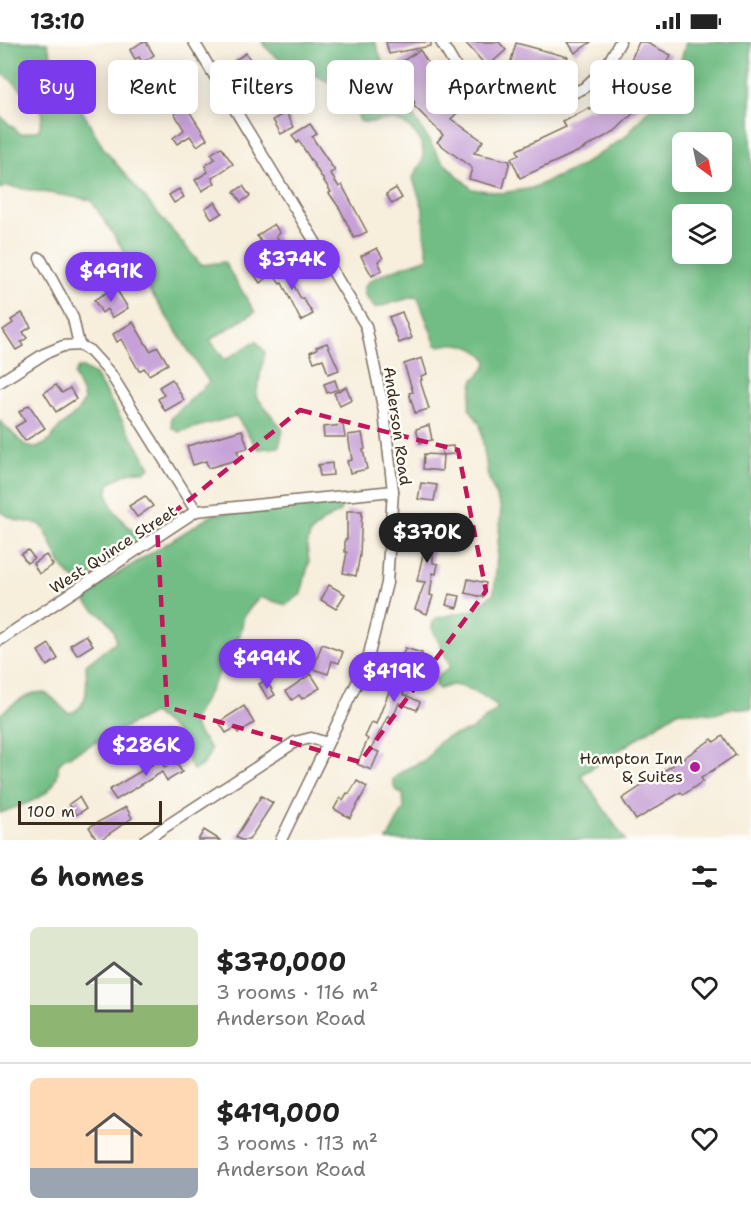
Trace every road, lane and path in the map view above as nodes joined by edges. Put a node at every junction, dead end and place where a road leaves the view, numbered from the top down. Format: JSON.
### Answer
{"nodes":[{"id":1,"x":194,"y":42,"type":"edge"},
{"id":2,"x":441,"y":42,"type":"edge"},
{"id":3,"x":620,"y":42,"type":"edge"},
{"id":4,"x":40,"y":258,"type":"dead end"},
{"id":5,"x":79,"y":345,"type":"junction"},
{"id":6,"x":0,"y":382,"type":"edge"},
{"id":7,"x":393,"y":492,"type":"junction"},
{"id":8,"x":196,"y":512,"type":"junction"},
{"id":9,"x":0,"y":640,"type":"edge"},
{"id":10,"x":327,"y":743,"type":"junction"},
{"id":11,"x":145,"y":840,"type":"edge"},
{"id":12,"x":281,"y":840,"type":"edge"}],
"edges":[{"from":1,"to":7,"type":"street","name":"Anderson Road"},
{"from":2,"to":3,"type":"street"},
{"from":4,"to":5,"type":"street"},
{"from":5,"to":6,"type":"street"},
{"from":5,"to":8,"type":"street"},
{"from":7,"to":8,"type":"street","name":"West Quince Street"},
{"from":7,"to":10,"type":"street","name":"Anderson Road"},
{"from":8,"to":9,"type":"street","name":"West Quince Street"},
{"from":10,"to":11,"type":"street"},
{"from":10,"to":12,"type":"street","name":"Anderson Road"}]}
